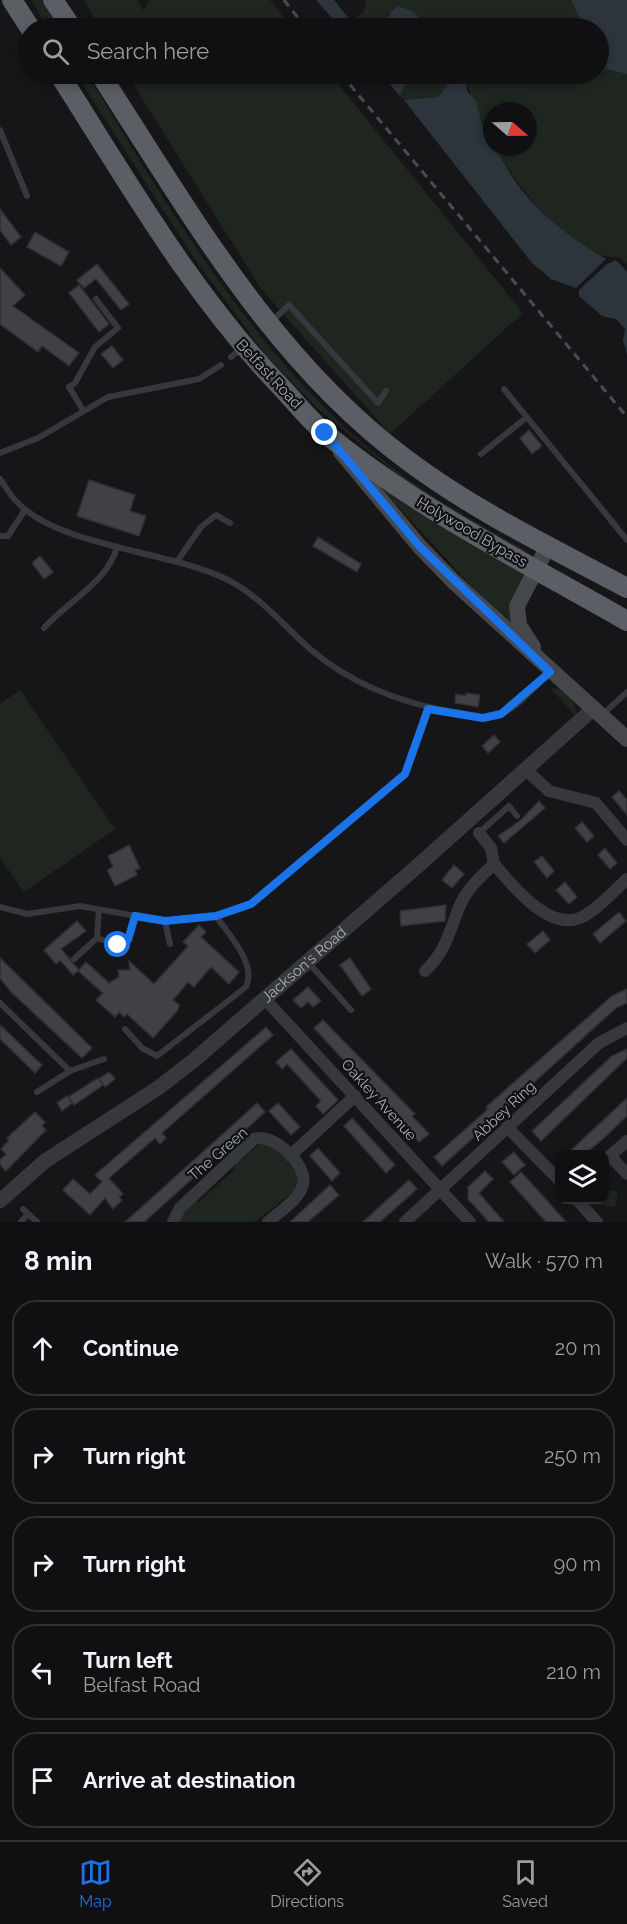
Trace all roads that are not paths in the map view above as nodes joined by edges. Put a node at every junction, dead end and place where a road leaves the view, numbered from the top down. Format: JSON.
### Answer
{"nodes":[{"id":1,"x":12,"y":0,"type":"edge"},
{"id":2,"x":53,"y":0,"type":"edge"},
{"id":3,"x":24,"y":18,"type":"edge"},
{"id":4,"x":65,"y":18,"type":"edge"},
{"id":5,"x":65,"y":84,"type":"edge"},
{"id":6,"x":106,"y":84,"type":"edge"},
{"id":7,"x":0,"y":130,"type":"edge"},
{"id":8,"x":27,"y":196,"type":"dead end"},
{"id":9,"x":96,"y":299,"type":"dead end"},
{"id":10,"x":270,"y":324,"type":"junction"},
{"id":11,"x":221,"y":366,"type":"dead end"},
{"id":12,"x":504,"y":389,"type":"dead end"},
{"id":13,"x":386,"y":391,"type":"dead end"},
{"id":14,"x":83,"y":410,"type":"junction"},
{"id":15,"x":527,"y":417,"type":"junction"},
{"id":16,"x":325,"y":433,"type":"junction"},
{"id":17,"x":0,"y":453,"type":"edge"},
{"id":18,"x":481,"y":454,"type":"dead end"},
{"id":19,"x":0,"y":479,"type":"edge"},
{"id":20,"x":25,"y":510,"type":"junction"},
{"id":21,"x":230,"y":523,"type":"dead end"},
{"id":22,"x":0,"y":536,"type":"edge"},
{"id":23,"x":627,"y":540,"type":"edge"},
{"id":24,"x":548,"y":546,"type":"junction"},
{"id":25,"x":117,"y":547,"type":"junction"},
{"id":26,"x":178,"y":560,"type":"junction"},
{"id":27,"x":537,"y":570,"type":"junction"},
{"id":28,"x":627,"y":588,"type":"edge"},
{"id":29,"x":627,"y":621,"type":"edge"},
{"id":30,"x":44,"y":628,"type":"dead end"},
{"id":31,"x":548,"y":670,"type":"junction"},
{"id":32,"x":627,"y":693,"type":"edge"},
{"id":33,"x":428,"y":709,"type":"junction"},
{"id":34,"x":597,"y":712,"type":"junction"},
{"id":35,"x":627,"y":739,"type":"edge"},
{"id":36,"x":526,"y":771,"type":"junction"},
{"id":37,"x":518,"y":816,"type":"dead end"},
{"id":38,"x":479,"y":833,"type":"joint"},
{"id":39,"x":627,"y":840,"type":"edge"},
{"id":40,"x":494,"y":864,"type":"junction"},
{"id":41,"x":627,"y":879,"type":"edge"},
{"id":42,"x":0,"y":907,"type":"edge"},
{"id":43,"x":99,"y":910,"type":"junction"},
{"id":44,"x":135,"y":916,"type":"junction"},
{"id":45,"x":216,"y":916,"type":"junction"},
{"id":46,"x":165,"y":921,"type":"junction"},
{"id":47,"x":97,"y":938,"type":"junction"},
{"id":48,"x":170,"y":944,"type":"dead end"},
{"id":49,"x":74,"y":959,"type":"dead end"},
{"id":50,"x":307,"y":961,"type":"junction"},
{"id":51,"x":424,"y":971,"type":"dead end"},
{"id":52,"x":265,"y":999,"type":"junction"},
{"id":53,"x":0,"y":1003,"type":"edge"},
{"id":54,"x":351,"y":1010,"type":"dead end"},
{"id":55,"x":627,"y":1028,"type":"edge"},
{"id":56,"x":125,"y":1029,"type":"dead end"},
{"id":57,"x":104,"y":1059,"type":"dead end"},
{"id":58,"x":70,"y":1071,"type":"junction"},
{"id":59,"x":37,"y":1092,"type":"dead end"},
{"id":60,"x":355,"y":1096,"type":"junction"},
{"id":61,"x":507,"y":1126,"type":"junction"},
{"id":62,"x":627,"y":1141,"type":"edge"},
{"id":63,"x":290,"y":1156,"type":"junction"},
{"id":64,"x":609,"y":1157,"type":"edge"},
{"id":65,"x":609,"y":1160,"type":"edge"},
{"id":66,"x":627,"y":1174,"type":"edge"},
{"id":67,"x":555,"y":1176,"type":"edge"},
{"id":68,"x":441,"y":1190,"type":"junction"},
{"id":69,"x":0,"y":1202,"type":"edge"},
{"id":70,"x":581,"y":1204,"type":"edge"},
{"id":71,"x":22,"y":1209,"type":"dead end"},
{"id":72,"x":28,"y":1214,"type":"junction"},
{"id":73,"x":21,"y":1222,"type":"edge"},
{"id":74,"x":37,"y":1222,"type":"edge"},
{"id":75,"x":173,"y":1222,"type":"edge"},
{"id":76,"x":268,"y":1222,"type":"edge"},
{"id":77,"x":405,"y":1222,"type":"edge"},
{"id":78,"x":470,"y":1222,"type":"edge"},
{"id":79,"x":597,"y":1222,"type":"edge"}],
"edges":[{"from":1,"to":3,"type":"highway"},
{"from":2,"to":4,"type":"highway"},
{"from":5,"to":16,"type":"highway","name":"Belfast Road"},
{"from":6,"to":10,"type":"highway"},
{"from":7,"to":8,"type":"lane"},
{"from":9,"to":14,"type":"lane"},
{"from":10,"to":13,"type":"lane"},
{"from":10,"to":24,"type":"highway","name":"Holywood Bypass"},
{"from":11,"to":14,"type":"lane"},
{"from":12,"to":15,"type":"lane"},
{"from":14,"to":17,"type":"lane"},
{"from":15,"to":18,"type":"lane"},
{"from":15,"to":23,"type":"lane"},
{"from":16,"to":27,"type":"highway","name":"Holywood Bypass"},
{"from":16,"to":31,"type":"main road","name":"Belfast Road"},
{"from":19,"to":20,"type":"lane"},
{"from":20,"to":22,"type":"lane"},
{"from":20,"to":25,"type":"lane"},
{"from":21,"to":26,"type":"lane"},
{"from":24,"to":27,"type":"main road"},
{"from":24,"to":28,"type":"highway","name":"Holywood Bypass"},
{"from":25,"to":26,"type":"lane"},
{"from":25,"to":30,"type":"lane"},
{"from":26,"to":33,"type":"lane"},
{"from":27,"to":29,"type":"highway","name":"Holywood Bypass"},
{"from":27,"to":31,"type":"main road"},
{"from":31,"to":33,"type":"lane"},
{"from":31,"to":34,"type":"main road","name":"Belfast Road"},
{"from":32,"to":34,"type":"lane"},
{"from":33,"to":45,"type":"lane"},
{"from":34,"to":35,"type":"main road","name":"Belfast Road"},
{"from":34,"to":36,"type":"street","name":"Jackson's Road"},
{"from":36,"to":39,"type":"street"},
{"from":36,"to":50,"type":"street","name":"Jackson's Road"},
{"from":37,"to":38,"type":"lane"},
{"from":38,"to":40,"type":"street"},
{"from":40,"to":41,"type":"street"},
{"from":40,"to":51,"type":"street"},
{"from":42,"to":43,"type":"lane"},
{"from":43,"to":44,"type":"lane"},
{"from":43,"to":47,"type":"lane"},
{"from":44,"to":46,"type":"lane"},
{"from":44,"to":47,"type":"lane"},
{"from":45,"to":46,"type":"lane"},
{"from":45,"to":56,"type":"lane"},
{"from":46,"to":48,"type":"lane"},
{"from":47,"to":49,"type":"lane"},
{"from":50,"to":52,"type":"street","name":"Jackson's Road"},
{"from":50,"to":54,"type":"lane"},
{"from":52,"to":60,"type":"street","name":"Oakley Avenue"},
{"from":52,"to":69,"type":"street","name":"Jackson's Road"},
{"from":53,"to":58,"type":"lane"},
{"from":55,"to":61,"type":"street","name":"Abbey Ring"},
{"from":57,"to":58,"type":"lane"},
{"from":58,"to":59,"type":"lane"},
{"from":60,"to":63,"type":"street"},
{"from":60,"to":68,"type":"street","name":"Oakley Avenue"},
{"from":61,"to":67,"type":"street"},
{"from":61,"to":68,"type":"street","name":"Abbey Ring"},
{"from":62,"to":64,"type":"street"},
{"from":63,"to":75,"type":"street","name":"The Green"},
{"from":63,"to":76,"type":"street","name":"The Green"},
{"from":65,"to":66,"type":"street"},
{"from":68,"to":77,"type":"street","name":"Abbey Ring"},
{"from":68,"to":78,"type":"street","name":"Oakley Avenue"},
{"from":70,"to":79,"type":"street"},
{"from":71,"to":72,"type":"lane"},
{"from":72,"to":73,"type":"lane"},
{"from":72,"to":74,"type":"lane"}]}
